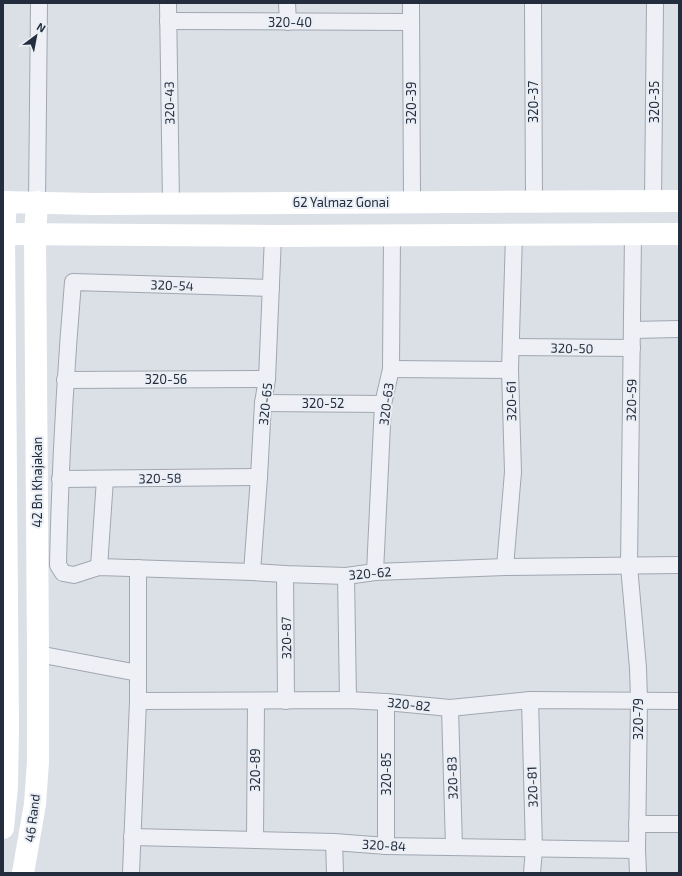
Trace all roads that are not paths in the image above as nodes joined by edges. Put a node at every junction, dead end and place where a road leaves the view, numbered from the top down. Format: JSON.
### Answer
{"nodes":[{"id":1,"x":38,"y":3,"type":"edge"},
{"id":2,"x":168,"y":3,"type":"edge"},
{"id":3,"x":288,"y":3,"type":"edge"},
{"id":4,"x":411,"y":3,"type":"edge"},
{"id":5,"x":533,"y":3,"type":"edge"},
{"id":6,"x":655,"y":3,"type":"edge"},
{"id":7,"x":168,"y":21,"type":"junction"},
{"id":8,"x":288,"y":22,"type":"junction"},
{"id":9,"x":411,"y":22,"type":"junction"},
{"id":10,"x":653,"y":201,"type":"junction"},
{"id":11,"x":679,"y":201,"type":"edge"},
{"id":12,"x":4,"y":202,"type":"edge"},
{"id":13,"x":37,"y":202,"type":"junction"},
{"id":14,"x":412,"y":202,"type":"junction"},
{"id":15,"x":534,"y":202,"type":"junction"},
{"id":16,"x":171,"y":203,"type":"junction"},
{"id":17,"x":4,"y":234,"type":"edge"},
{"id":18,"x":633,"y":234,"type":"junction"},
{"id":19,"x":679,"y":234,"type":"edge"},
{"id":20,"x":35,"y":235,"type":"junction"},
{"id":21,"x":514,"y":235,"type":"junction"},
{"id":22,"x":273,"y":236,"type":"junction"},
{"id":23,"x":392,"y":236,"type":"junction"},
{"id":24,"x":271,"y":288,"type":"junction"},
{"id":25,"x":632,"y":330,"type":"junction"},
{"id":26,"x":679,"y":330,"type":"edge"},
{"id":27,"x":511,"y":347,"type":"junction"},
{"id":28,"x":632,"y":348,"type":"junction"},
{"id":29,"x":391,"y":369,"type":"junction"},
{"id":30,"x":510,"y":370,"type":"junction"},
{"id":31,"x":267,"y":379,"type":"junction"},
{"id":32,"x":65,"y":380,"type":"junction"},
{"id":33,"x":263,"y":403,"type":"junction"},
{"id":34,"x":383,"y":404,"type":"junction"},
{"id":35,"x":259,"y":477,"type":"junction"},
{"id":36,"x":60,"y":479,"type":"junction"},
{"id":37,"x":105,"y":479,"type":"junction"},
{"id":38,"x":679,"y":565,"type":"edge"},
{"id":39,"x":629,"y":566,"type":"junction"},
{"id":40,"x":505,"y":567,"type":"junction"},
{"id":41,"x":99,"y":568,"type":"junction"},
{"id":42,"x":138,"y":568,"type":"junction"},
{"id":43,"x":252,"y":572,"type":"junction"},
{"id":44,"x":375,"y":572,"type":"junction"},
{"id":45,"x":285,"y":574,"type":"junction"},
{"id":46,"x":346,"y":576,"type":"junction"},
{"id":47,"x":38,"y":654,"type":"junction"},
{"id":48,"x":138,"y":673,"type":"junction"},
{"id":49,"x":348,"y":700,"type":"junction"},
{"id":50,"x":530,"y":700,"type":"junction"},
{"id":51,"x":639,"y":700,"type":"junction"},
{"id":52,"x":256,"y":701,"type":"junction"},
{"id":53,"x":286,"y":701,"type":"junction"},
{"id":54,"x":679,"y":701,"type":"edge"},
{"id":55,"x":138,"y":702,"type":"junction"},
{"id":56,"x":386,"y":702,"type":"junction"},
{"id":57,"x":450,"y":708,"type":"junction"},
{"id":58,"x":6,"y":727,"type":"edge"},
{"id":59,"x":5,"y":758,"type":"edge"},
{"id":60,"x":38,"y":762,"type":"joint"},
{"id":61,"x":637,"y":824,"type":"junction"},
{"id":62,"x":679,"y":824,"type":"edge"},
{"id":63,"x":3,"y":828,"type":"edge"},
{"id":64,"x":132,"y":837,"type":"junction"},
{"id":65,"x":255,"y":840,"type":"junction"},
{"id":66,"x":334,"y":842,"type":"junction"},
{"id":67,"x":386,"y":846,"type":"junction"},
{"id":68,"x":454,"y":847,"type":"junction"},
{"id":69,"x":534,"y":849,"type":"junction"},
{"id":70,"x":637,"y":850,"type":"junction"},
{"id":71,"x":23,"y":873,"type":"edge"},
{"id":72,"x":131,"y":873,"type":"edge"},
{"id":73,"x":335,"y":873,"type":"edge"},
{"id":74,"x":532,"y":873,"type":"edge"},
{"id":75,"x":638,"y":873,"type":"edge"}],
"edges":[{"from":1,"to":13,"type":"street"},
{"from":2,"to":7,"type":"street","name":"320-43"},
{"from":3,"to":8,"type":"street"},
{"from":4,"to":9,"type":"street","name":"320-39"},
{"from":5,"to":15,"type":"street","name":"320-37"},
{"from":6,"to":10,"type":"street","name":"320-35"},
{"from":7,"to":8,"type":"street","name":"320-40"},
{"from":7,"to":16,"type":"street","name":"320-43"},
{"from":8,"to":9,"type":"street","name":"320-40"},
{"from":9,"to":14,"type":"street","name":"320-39"},
{"from":10,"to":11,"type":"main road","name":"62 Yalmaz Gonai"},
{"from":10,"to":15,"type":"main road","name":"62 Yalmaz Gonai"},
{"from":12,"to":13,"type":"main road","name":"62 Yalmaz Gonai"},
{"from":12,"to":17,"type":"main road","name":"46 Rand"},
{"from":13,"to":16,"type":"main road","name":"62 Yalmaz Gonai"},
{"from":13,"to":20,"type":"main road","name":"42 Bn Khajakan"},
{"from":14,"to":15,"type":"main road","name":"62 Yalmaz Gonai"},
{"from":14,"to":16,"type":"main road","name":"62 Yalmaz Gonai"},
{"from":17,"to":20,"type":"main road"},
{"from":17,"to":58,"type":"main road","name":"46 Rand"},
{"from":18,"to":19,"type":"main road"},
{"from":18,"to":21,"type":"main road"},
{"from":18,"to":25,"type":"street","name":"320-59"},
{"from":20,"to":22,"type":"main road"},
{"from":20,"to":47,"type":"main road","name":"42 Bn Khajakan"},
{"from":21,"to":23,"type":"main road"},
{"from":21,"to":27,"type":"street","name":"320-61"},
{"from":22,"to":23,"type":"main road"},
{"from":22,"to":24,"type":"street","name":"320-65"},
{"from":23,"to":29,"type":"street","name":"320-63"},
{"from":24,"to":31,"type":"street","name":"320-65"},
{"from":24,"to":32,"type":"street","name":"320-54"},
{"from":25,"to":26,"type":"street"},
{"from":25,"to":28,"type":"street","name":"320-59"},
{"from":27,"to":28,"type":"street","name":"320-50"},
{"from":27,"to":30,"type":"street","name":"320-61"},
{"from":28,"to":39,"type":"street","name":"320-59"},
{"from":29,"to":30,"type":"street"},
{"from":29,"to":34,"type":"street","name":"320-63"},
{"from":30,"to":40,"type":"street","name":"320-61"},
{"from":31,"to":32,"type":"street","name":"320-56"},
{"from":31,"to":33,"type":"street","name":"320-65"},
{"from":32,"to":36,"type":"street"},
{"from":33,"to":34,"type":"street","name":"320-52"},
{"from":33,"to":35,"type":"street","name":"320-65"},
{"from":34,"to":44,"type":"street","name":"320-63"},
{"from":35,"to":37,"type":"street","name":"320-58"},
{"from":35,"to":43,"type":"street","name":"320-65"},
{"from":36,"to":37,"type":"street","name":"320-58"},
{"from":36,"to":41,"type":"street","name":"320-62"},
{"from":37,"to":41,"type":"street"},
{"from":38,"to":39,"type":"street","name":"320-62"},
{"from":39,"to":40,"type":"street","name":"320-62"},
{"from":39,"to":51,"type":"street","name":"320-79"},
{"from":40,"to":44,"type":"street","name":"320-62"},
{"from":41,"to":42,"type":"street","name":"320-62"},
{"from":42,"to":43,"type":"street","name":"320-62"},
{"from":42,"to":48,"type":"street"},
{"from":43,"to":45,"type":"street","name":"320-62"},
{"from":44,"to":46,"type":"street","name":"320-62"},
{"from":45,"to":46,"type":"street","name":"320-62"},
{"from":45,"to":53,"type":"street","name":"320-87"},
{"from":46,"to":49,"type":"street"},
{"from":47,"to":48,"type":"street"},
{"from":47,"to":60,"type":"main road","name":"42 Bn Khajakan"},
{"from":48,"to":55,"type":"street"},
{"from":49,"to":53,"type":"street","name":"320-82"},
{"from":49,"to":56,"type":"street","name":"320-82"},
{"from":50,"to":51,"type":"street","name":"320-82"},
{"from":50,"to":57,"type":"street","name":"320-82"},
{"from":50,"to":69,"type":"street","name":"320-81"},
{"from":51,"to":54,"type":"street","name":"320-82"},
{"from":51,"to":61,"type":"street","name":"320-79"},
{"from":52,"to":53,"type":"street","name":"320-82"},
{"from":52,"to":55,"type":"street","name":"320-82"},
{"from":52,"to":65,"type":"street","name":"320-89"},
{"from":55,"to":64,"type":"street"},
{"from":56,"to":57,"type":"street","name":"320-82"},
{"from":56,"to":67,"type":"street","name":"320-85"},
{"from":57,"to":68,"type":"street","name":"320-83"},
{"from":58,"to":59,"type":"main road","name":"46 Rand"},
{"from":59,"to":63,"type":"main road","name":"46 Rand"},
{"from":60,"to":71,"type":"main road","name":"46 Rand"},
{"from":61,"to":62,"type":"street"},
{"from":61,"to":70,"type":"street","name":"320-79"},
{"from":64,"to":65,"type":"street","name":"320-84"},
{"from":64,"to":72,"type":"street"},
{"from":65,"to":66,"type":"street","name":"320-84"},
{"from":66,"to":67,"type":"street","name":"320-84"},
{"from":66,"to":73,"type":"street"},
{"from":67,"to":68,"type":"street","name":"320-84"},
{"from":68,"to":69,"type":"street","name":"320-84"},
{"from":69,"to":70,"type":"street","name":"320-84"},
{"from":69,"to":74,"type":"street","name":"320-81"},
{"from":70,"to":75,"type":"street","name":"320-79"}]}
